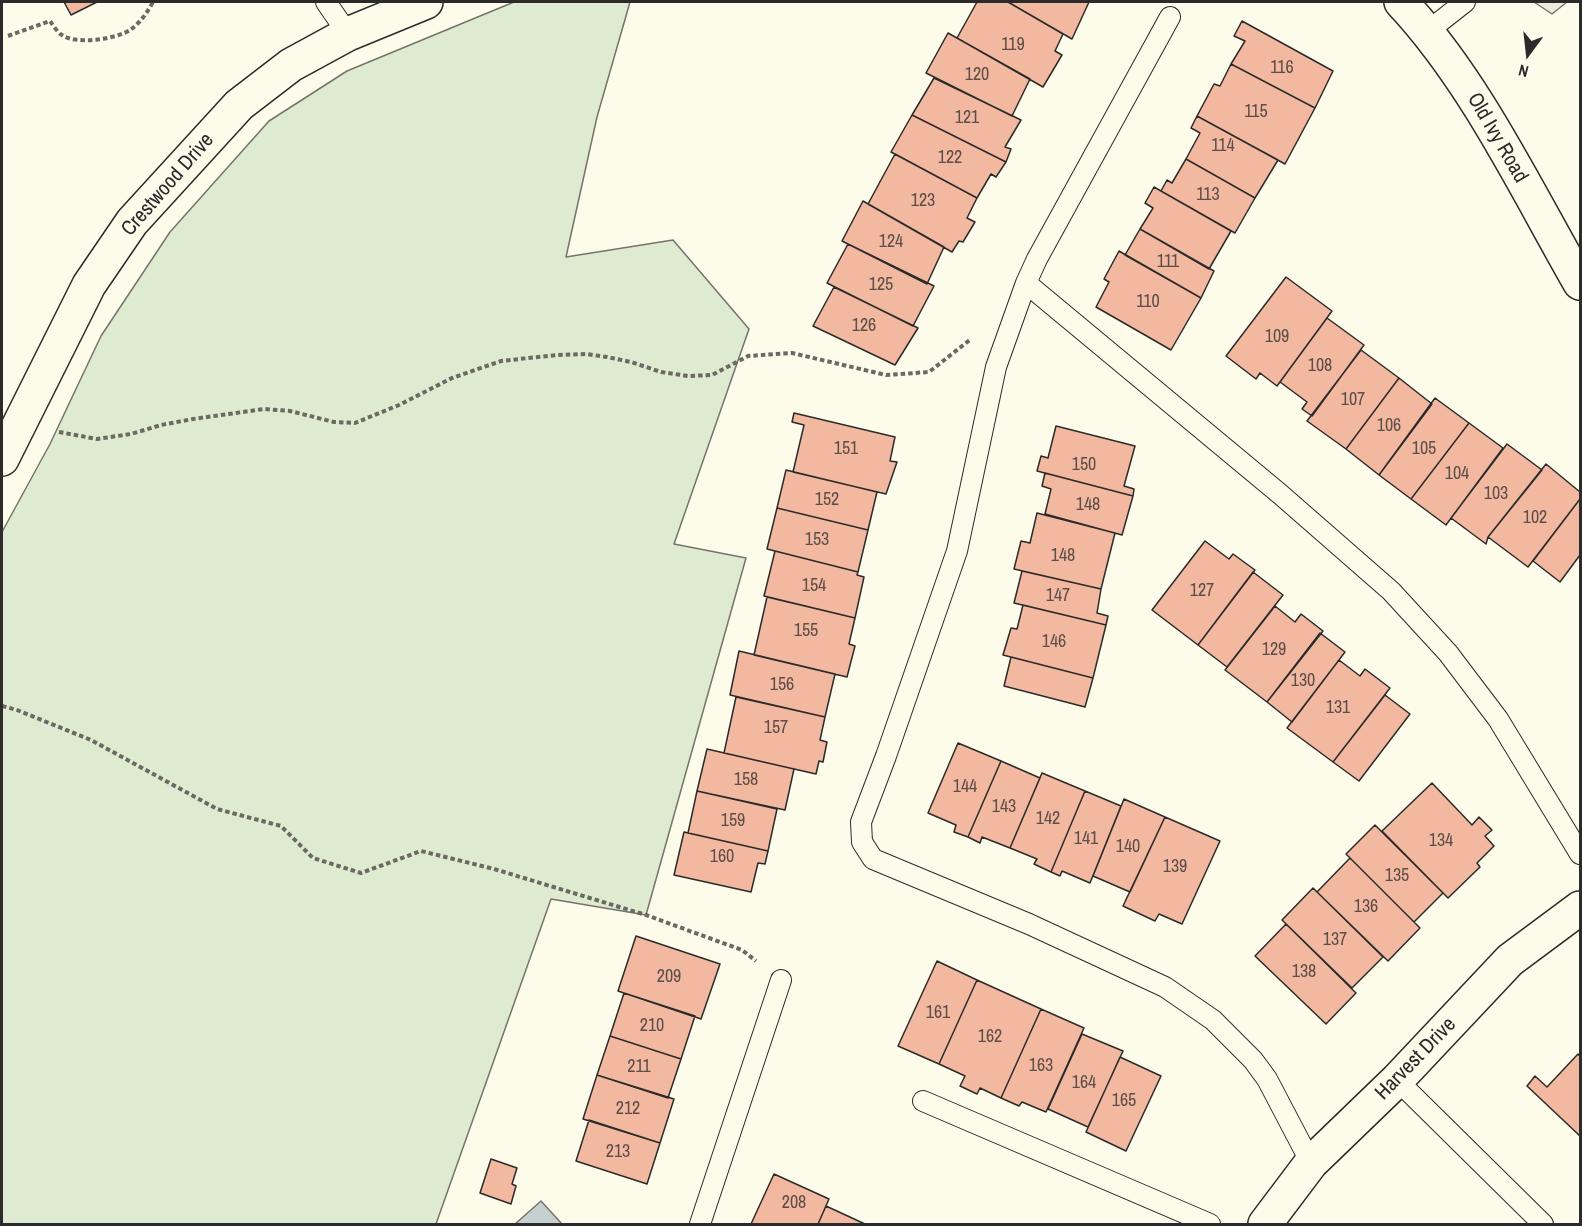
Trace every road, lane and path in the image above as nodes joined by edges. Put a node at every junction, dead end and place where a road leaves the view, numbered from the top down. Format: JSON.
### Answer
{"nodes":[{"id":1,"x":153,"y":2,"type":"edge"},
{"id":2,"x":326,"y":2,"type":"edge"},
{"id":3,"x":426,"y":2,"type":"edge"},
{"id":4,"x":1401,"y":2,"type":"edge"},
{"id":5,"x":1465,"y":2,"type":"edge"},
{"id":6,"x":1170,"y":17,"type":"dead end"},
{"id":7,"x":1428,"y":31,"type":"junction"},
{"id":8,"x":348,"y":34,"type":"junction"},
{"id":9,"x":8,"y":36,"type":"dead end"},
{"id":10,"x":1026,"y":283,"type":"junction"},
{"id":11,"x":1581,"y":283,"type":"edge"},
{"id":12,"x":978,"y":332,"type":"dead end"},
{"id":13,"x":21,"y":422,"type":"junction"},
{"id":14,"x":2,"y":459,"type":"edge"},
{"id":15,"x":2,"y":706,"type":"edge"},
{"id":16,"x":1581,"y":854,"type":"edge"},
{"id":17,"x":1581,"y":908,"type":"edge"},
{"id":18,"x":781,"y":980,"type":"joint"},
{"id":19,"x":1396,"y":1080,"type":"junction"},
{"id":20,"x":923,"y":1101,"type":"dead end"},
{"id":21,"x":1311,"y":1163,"type":"junction"},
{"id":22,"x":699,"y":1224,"type":"edge"},
{"id":23,"x":1210,"y":1224,"type":"edge"},
{"id":24,"x":1265,"y":1224,"type":"edge"},
{"id":25,"x":1544,"y":1224,"type":"edge"}],
"edges":[{"from":1,"to":9,"type":"path"},
{"from":2,"to":8,"type":"lane"},
{"from":3,"to":8,"type":"street","name":"Crestwood Drive"},
{"from":4,"to":7,"type":"street","name":"Old Ivy Road"},
{"from":5,"to":7,"type":"lane"},
{"from":6,"to":10,"type":"lane"},
{"from":7,"to":11,"type":"street","name":"Old Ivy Road"},
{"from":8,"to":13,"type":"street","name":"Crestwood Drive"},
{"from":10,"to":16,"type":"lane"},
{"from":10,"to":21,"type":"lane"},
{"from":12,"to":13,"type":"path"},
{"from":13,"to":14,"type":"street","name":"Crestwood Drive"},
{"from":15,"to":18,"type":"path"},
{"from":17,"to":19,"type":"street","name":"Harvest Drive"},
{"from":18,"to":22,"type":"lane"},
{"from":19,"to":21,"type":"street","name":"Harvest Drive"},
{"from":19,"to":25,"type":"lane"},
{"from":20,"to":23,"type":"lane"},
{"from":21,"to":24,"type":"street","name":"Harvest Drive"}]}
